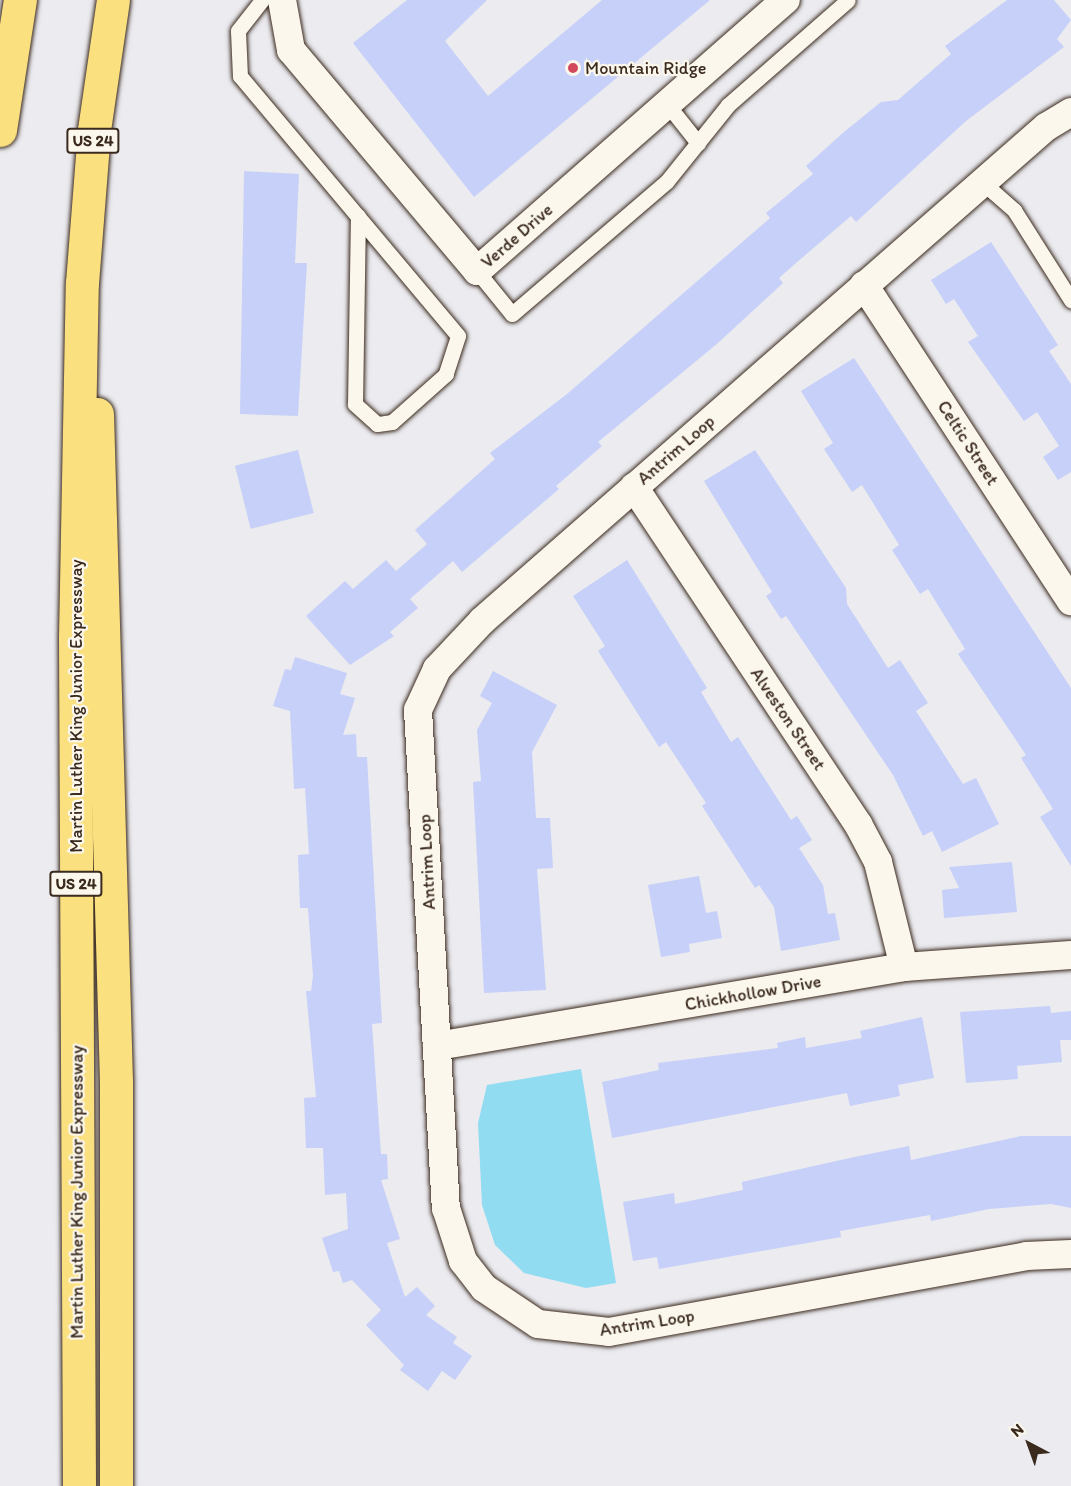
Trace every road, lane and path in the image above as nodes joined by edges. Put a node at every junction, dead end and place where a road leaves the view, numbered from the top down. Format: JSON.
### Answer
{"nodes":[{"id":1,"x":20,"y":0,"type":"edge"},
{"id":2,"x":113,"y":0,"type":"edge"},
{"id":3,"x":262,"y":0,"type":"edge"},
{"id":4,"x":282,"y":0,"type":"edge"},
{"id":5,"x":786,"y":0,"type":"edge"},
{"id":6,"x":848,"y":0,"type":"edge"},
{"id":7,"x":667,"y":104,"type":"junction"},
{"id":8,"x":1071,"y":112,"type":"edge"},
{"id":9,"x":0,"y":130,"type":"edge"},
{"id":10,"x":698,"y":143,"type":"junction"},
{"id":11,"x":982,"y":182,"type":"junction"},
{"id":12,"x":358,"y":216,"type":"junction"},
{"id":13,"x":477,"y":271,"type":"junction"},
{"id":14,"x":82,"y":282,"type":"junction"},
{"id":15,"x":864,"y":285,"type":"junction"},
{"id":16,"x":1071,"y":300,"type":"edge"},
{"id":17,"x":634,"y":488,"type":"junction"},
{"id":18,"x":1071,"y":601,"type":"edge"},
{"id":19,"x":1071,"y":955,"type":"edge"},
{"id":20,"x":904,"y":967,"type":"junction"},
{"id":21,"x":437,"y":1046,"type":"junction"},
{"id":22,"x":1071,"y":1254,"type":"edge"},
{"id":23,"x":79,"y":1486,"type":"edge"},
{"id":24,"x":116,"y":1486,"type":"edge"}],
"edges":[{"from":1,"to":9,"type":"highway"},
{"from":2,"to":14,"type":"highway","name":"Martin Luther King Junior Expressway","number":"US 24"},
{"from":3,"to":12,"type":"lane"},
{"from":4,"to":13,"type":"street","name":"Verde Drive"},
{"from":5,"to":7,"type":"street","name":"Verde Drive"},
{"from":6,"to":10,"type":"lane"},
{"from":7,"to":10,"type":"lane"},
{"from":7,"to":13,"type":"street","name":"Verde Drive"},
{"from":8,"to":11,"type":"street","name":"Antrim Loop"},
{"from":10,"to":13,"type":"lane"},
{"from":11,"to":15,"type":"street","name":"Antrim Loop"},
{"from":11,"to":16,"type":"lane"},
{"from":12,"to":12,"type":"lane"},
{"from":14,"to":23,"type":"highway","name":"Martin Luther King Junior Expressway","number":"US 24"},
{"from":14,"to":24,"type":"highway"},
{"from":15,"to":17,"type":"street","name":"Antrim Loop"},
{"from":15,"to":18,"type":"street","name":"Celtic Street"},
{"from":17,"to":20,"type":"street","name":"Alveston Street"},
{"from":17,"to":21,"type":"street","name":"Antrim Loop"},
{"from":19,"to":20,"type":"street","name":"Chickhollow Drive"},
{"from":20,"to":21,"type":"street","name":"Chickhollow Drive"},
{"from":21,"to":22,"type":"street","name":"Antrim Loop"}]}
